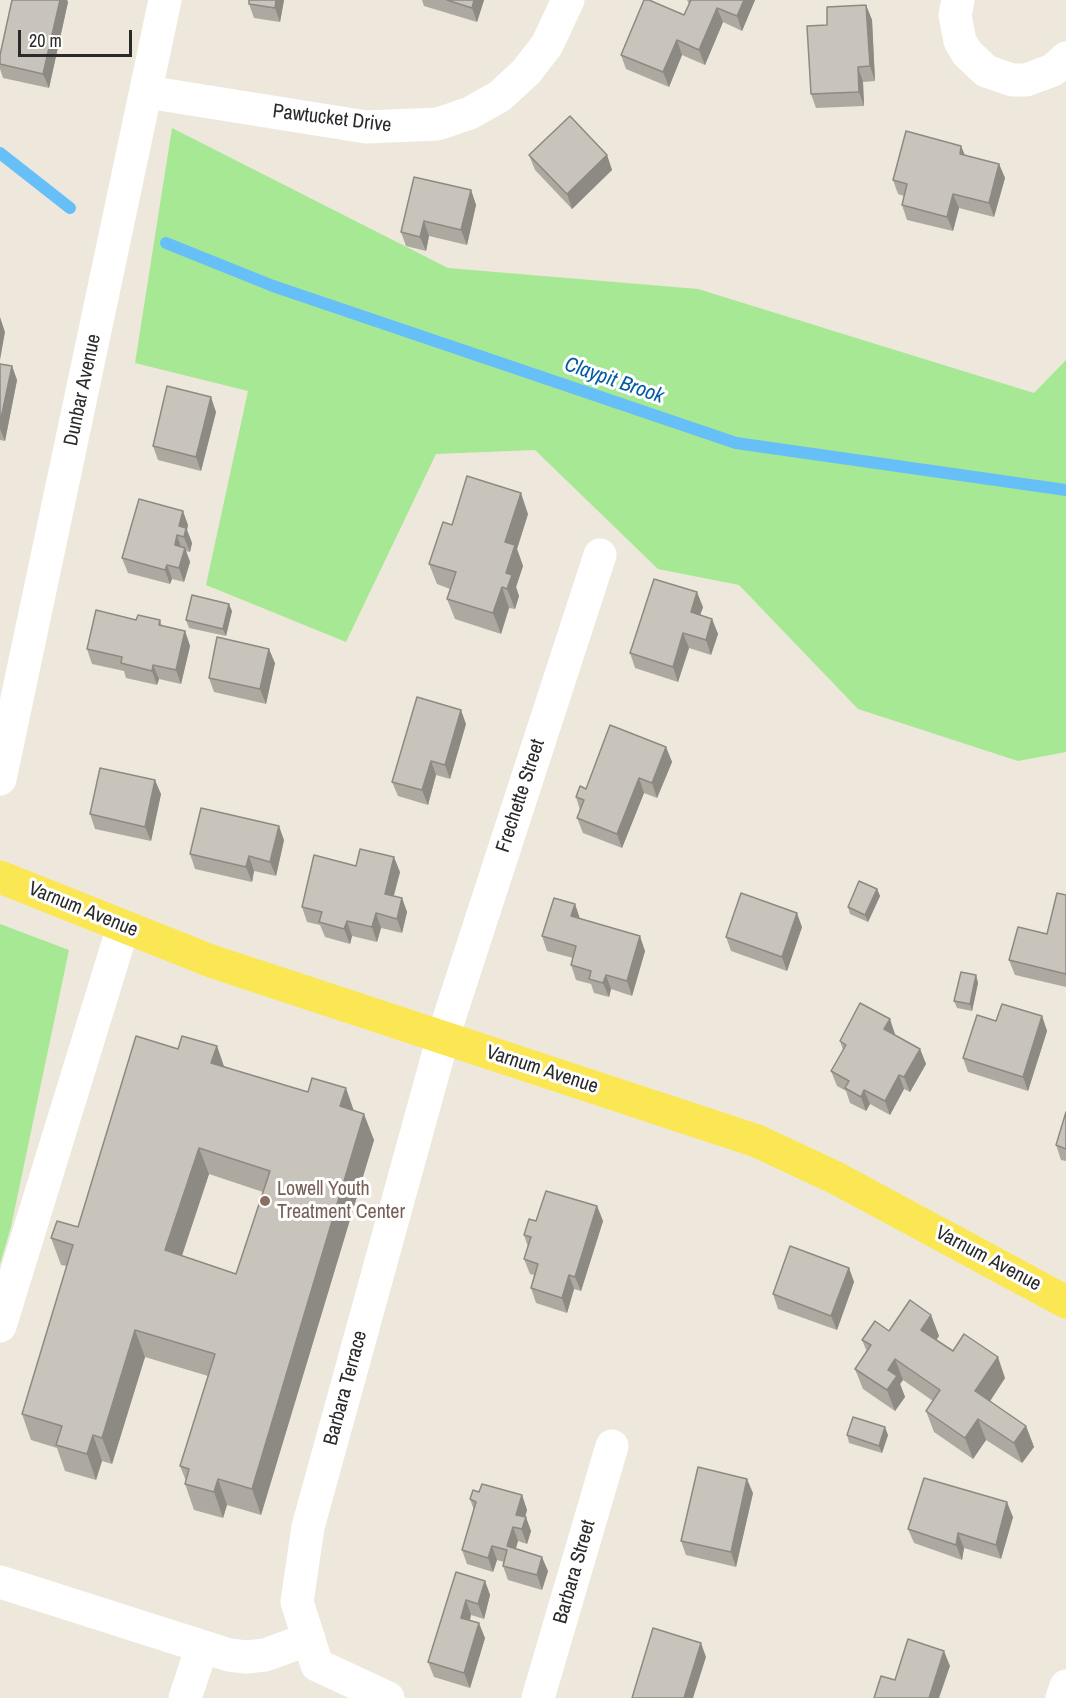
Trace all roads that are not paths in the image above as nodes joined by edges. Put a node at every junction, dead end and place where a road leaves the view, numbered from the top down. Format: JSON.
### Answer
{"nodes":[{"id":1,"x":165,"y":0,"type":"edge"},
{"id":2,"x":568,"y":0,"type":"edge"},
{"id":3,"x":958,"y":0,"type":"edge"},
{"id":4,"x":1066,"y":58,"type":"edge"},
{"id":5,"x":147,"y":92,"type":"junction"},
{"id":6,"x":600,"y":555,"type":"dead end"},
{"id":7,"x":0,"y":779,"type":"edge"},
{"id":8,"x":0,"y":877,"type":"edge"},
{"id":9,"x":123,"y":927,"type":"junction"},
{"id":10,"x":443,"y":1037,"type":"junction"},
{"id":11,"x":1066,"y":1302,"type":"edge"},
{"id":12,"x":0,"y":1326,"type":"edge"},
{"id":13,"x":612,"y":1446,"type":"dead end"},
{"id":14,"x":0,"y":1582,"type":"edge"},
{"id":15,"x":309,"y":1639,"type":"junction"},
{"id":16,"x":202,"y":1647,"type":"junction"},
{"id":17,"x":1066,"y":1686,"type":"edge"},
{"id":18,"x":186,"y":1698,"type":"edge"},
{"id":19,"x":388,"y":1698,"type":"edge"},
{"id":20,"x":538,"y":1698,"type":"edge"},
{"id":21,"x":1062,"y":1698,"type":"edge"}],
"edges":[{"from":1,"to":5,"type":"street","name":"Dunbar Avenue"},
{"from":2,"to":5,"type":"street","name":"Pawtucket Drive"},
{"from":3,"to":4,"type":"street"},
{"from":5,"to":7,"type":"street","name":"Dunbar Avenue"},
{"from":6,"to":10,"type":"street","name":"Frechette Street"},
{"from":8,"to":9,"type":"main road","name":"Varnum Avenue"},
{"from":9,"to":10,"type":"main road","name":"Varnum Avenue"},
{"from":9,"to":12,"type":"street"},
{"from":10,"to":11,"type":"main road","name":"Varnum Avenue"},
{"from":10,"to":15,"type":"street","name":"Barbara Terrace"},
{"from":13,"to":20,"type":"street","name":"Barbara Street"},
{"from":14,"to":16,"type":"street"},
{"from":15,"to":16,"type":"street"},
{"from":15,"to":19,"type":"street","name":"Barbara Terrace"},
{"from":16,"to":18,"type":"street"},
{"from":17,"to":21,"type":"street"}]}
